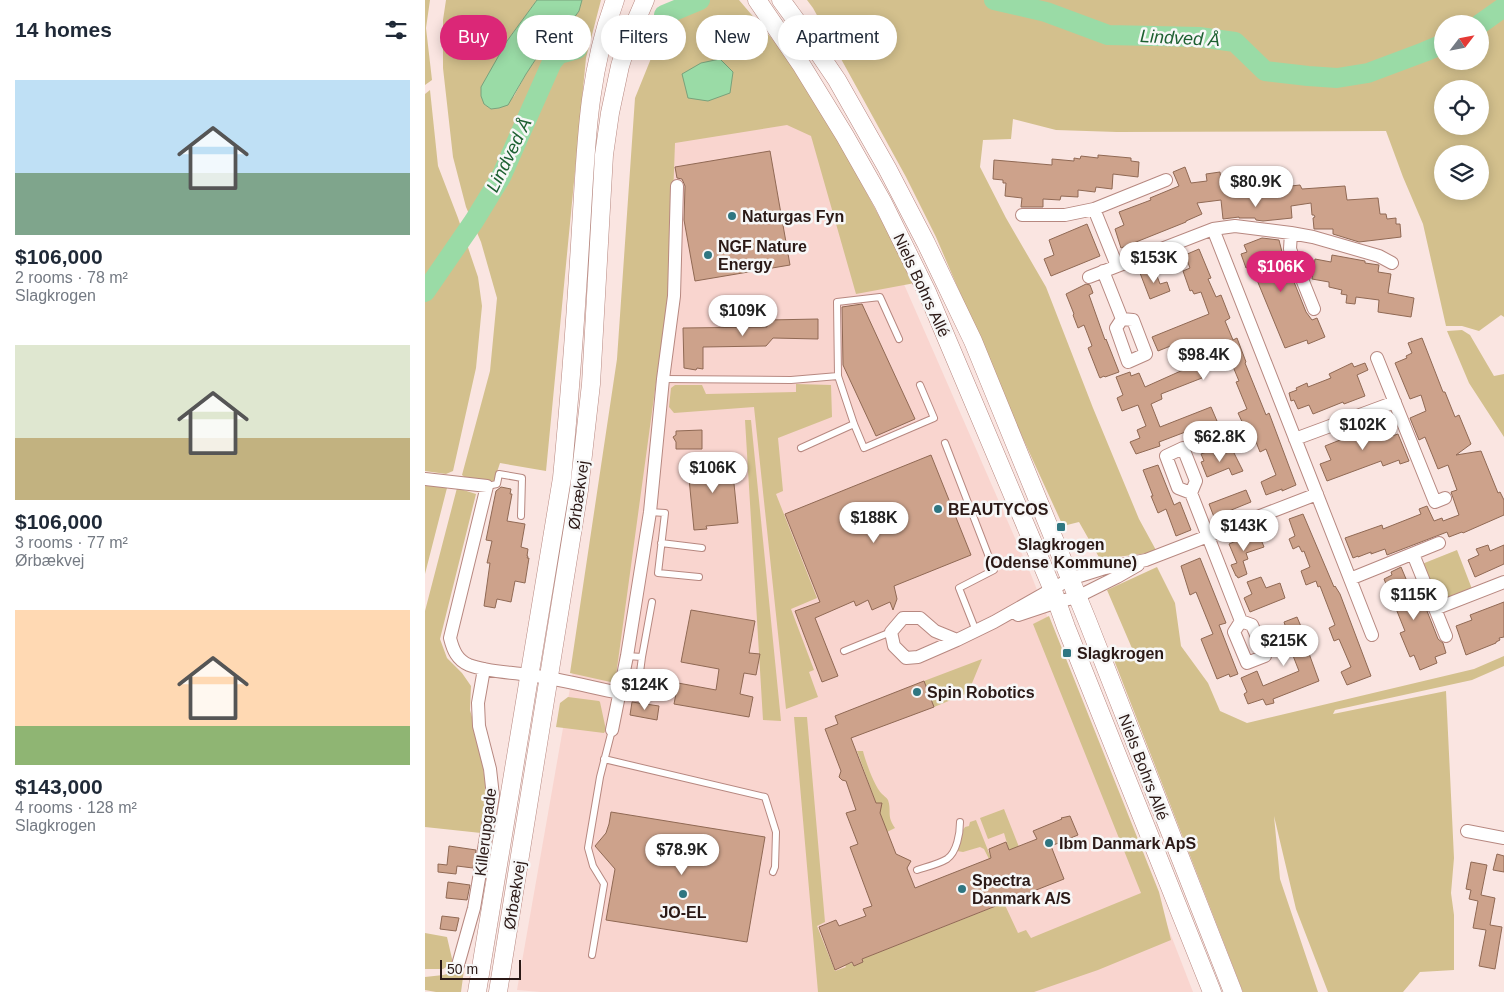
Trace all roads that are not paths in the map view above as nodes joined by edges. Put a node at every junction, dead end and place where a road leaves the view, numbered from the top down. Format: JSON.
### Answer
{"nodes":[{"id":1,"x":615,"y":0,"type":"edge"},
{"id":2,"x":645,"y":0,"type":"edge"},
{"id":3,"x":757,"y":0,"type":"edge"},
{"id":4,"x":781,"y":0,"type":"edge"},
{"id":5,"x":1166,"y":180,"type":"dead end"},
{"id":6,"x":677,"y":186,"type":"dead end"},
{"id":7,"x":1094,"y":209,"type":"junction"},
{"id":8,"x":1022,"y":215,"type":"dead end"},
{"id":9,"x":1213,"y":228,"type":"junction"},
{"id":10,"x":1291,"y":233,"type":"junction"},
{"id":11,"x":1392,"y":263,"type":"dead end"},
{"id":12,"x":1117,"y":266,"type":"junction"},
{"id":13,"x":1103,"y":271,"type":"junction"},
{"id":14,"x":1089,"y":277,"type":"dead end"},
{"id":15,"x":1314,"y":309,"type":"dead end"},
{"id":16,"x":1122,"y":319,"type":"dead end"},
{"id":17,"x":899,"y":340,"type":"dead end"},
{"id":18,"x":1377,"y":358,"type":"dead end"},
{"id":19,"x":838,"y":376,"type":"junction"},
{"id":20,"x":663,"y":379,"type":"junction"},
{"id":21,"x":920,"y":385,"type":"dead end"},
{"id":22,"x":1395,"y":402,"type":"junction"},
{"id":23,"x":854,"y":424,"type":"junction"},
{"id":24,"x":1295,"y":440,"type":"junction"},
{"id":25,"x":945,"y":443,"type":"dead end"},
{"id":26,"x":801,"y":448,"type":"dead end"},
{"id":27,"x":425,"y":479,"type":"edge"},
{"id":28,"x":487,"y":486,"type":"junction"},
{"id":29,"x":1191,"y":493,"type":"dead end"},
{"id":30,"x":1317,"y":494,"type":"junction"},
{"id":31,"x":1445,"y":498,"type":"dead end"},
{"id":32,"x":650,"y":512,"type":"junction"},
{"id":33,"x":521,"y":516,"type":"dead end"},
{"id":34,"x":1208,"y":537,"type":"junction"},
{"id":35,"x":661,"y":543,"type":"junction"},
{"id":36,"x":1439,"y":543,"type":"dead end"},
{"id":37,"x":702,"y":548,"type":"dead end"},
{"id":38,"x":1413,"y":554,"type":"junction"},
{"id":39,"x":1146,"y":560,"type":"junction"},
{"id":40,"x":699,"y":578,"type":"dead end"},
{"id":41,"x":1350,"y":579,"type":"junction"},
{"id":42,"x":1504,"y":582,"type":"edge"},
{"id":43,"x":1064,"y":592,"type":"junction"},
{"id":44,"x":652,"y":602,"type":"dead end"},
{"id":45,"x":1435,"y":609,"type":"junction"},
{"id":46,"x":1241,"y":621,"type":"dead end"},
{"id":47,"x":975,"y":631,"type":"junction"},
{"id":48,"x":891,"y":632,"type":"junction"},
{"id":49,"x":1372,"y":635,"type":"dead end"},
{"id":50,"x":1446,"y":636,"type":"dead end"},
{"id":51,"x":957,"y":640,"type":"junction"},
{"id":52,"x":844,"y":651,"type":"dead end"},
{"id":53,"x":627,"y":656,"type":"junction"},
{"id":54,"x":642,"y":657,"type":"junction"},
{"id":55,"x":483,"y":669,"type":"junction"},
{"id":56,"x":530,"y":675,"type":"junction"},
{"id":57,"x":549,"y":678,"type":"junction"},
{"id":58,"x":638,"y":687,"type":"dead end"},
{"id":59,"x":620,"y":693,"type":"junction"},
{"id":60,"x":612,"y":730,"type":"joint"},
{"id":61,"x":604,"y":759,"type":"junction"},
{"id":62,"x":960,"y":822,"type":"dead end"},
{"id":63,"x":1467,"y":830,"type":"dead end"},
{"id":64,"x":1504,"y":838,"type":"edge"},
{"id":65,"x":917,"y":870,"type":"dead end"},
{"id":66,"x":773,"y":872,"type":"dead end"},
{"id":67,"x":592,"y":955,"type":"dead end"},
{"id":68,"x":459,"y":965,"type":"dead end"},
{"id":69,"x":477,"y":992,"type":"edge"},
{"id":70,"x":498,"y":992,"type":"edge"},
{"id":71,"x":1212,"y":992,"type":"edge"},
{"id":72,"x":1233,"y":992,"type":"edge"}],
"edges":[{"from":1,"to":56,"type":"street","name":"Ørbækvej"},
{"from":2,"to":57,"type":"street","name":"Ørbækvej"},
{"from":3,"to":43,"type":"street","name":"Niels Bohrs Allé"},
{"from":4,"to":43,"type":"street","name":"Niels Bohrs Allé"},
{"from":5,"to":7,"type":"street"},
{"from":6,"to":20,"type":"street"},
{"from":7,"to":8,"type":"street"},
{"from":7,"to":12,"type":"street"},
{"from":9,"to":10,"type":"street"},
{"from":9,"to":12,"type":"street"},
{"from":9,"to":24,"type":"street"},
{"from":10,"to":11,"type":"street"},
{"from":10,"to":15,"type":"street"},
{"from":12,"to":13,"type":"street"},
{"from":13,"to":14,"type":"street"},
{"from":13,"to":16,"type":"street"},
{"from":17,"to":19,"type":"lane"},
{"from":18,"to":22,"type":"street"},
{"from":19,"to":20,"type":"lane"},
{"from":19,"to":23,"type":"lane"},
{"from":20,"to":32,"type":"street"},
{"from":21,"to":23,"type":"lane"},
{"from":22,"to":24,"type":"street"},
{"from":22,"to":31,"type":"street"},
{"from":23,"to":26,"type":"lane"},
{"from":24,"to":30,"type":"street"},
{"from":25,"to":47,"type":"lane"},
{"from":27,"to":28,"type":"street"},
{"from":28,"to":33,"type":"lane"},
{"from":28,"to":55,"type":"street"},
{"from":29,"to":34,"type":"street"},
{"from":30,"to":34,"type":"street"},
{"from":30,"to":41,"type":"street"},
{"from":32,"to":35,"type":"lane"},
{"from":32,"to":53,"type":"street"},
{"from":34,"to":39,"type":"street"},
{"from":34,"to":46,"type":"street"},
{"from":35,"to":37,"type":"lane"},
{"from":35,"to":40,"type":"lane"},
{"from":36,"to":38,"type":"street"},
{"from":38,"to":41,"type":"street"},
{"from":38,"to":45,"type":"street"},
{"from":39,"to":43,"type":"street"},
{"from":39,"to":43,"type":"street"},
{"from":41,"to":49,"type":"street"},
{"from":42,"to":45,"type":"street"},
{"from":43,"to":47,"type":"street"},
{"from":43,"to":71,"type":"street","name":"Niels Bohrs Allé"},
{"from":43,"to":72,"type":"street","name":"Niels Bohrs Allé"},
{"from":44,"to":54,"type":"lane"},
{"from":45,"to":50,"type":"street"},
{"from":47,"to":51,"type":"street"},
{"from":48,"to":51,"type":"street"},
{"from":48,"to":51,"type":"street"},
{"from":48,"to":52,"type":"lane"},
{"from":53,"to":54,"type":"lane"},
{"from":53,"to":59,"type":"street"},
{"from":54,"to":58,"type":"lane"},
{"from":55,"to":56,"type":"street"},
{"from":55,"to":68,"type":"street","name":"Killerupgade"},
{"from":56,"to":57,"type":"street"},
{"from":56,"to":69,"type":"street","name":"Ørbækvej"},
{"from":57,"to":59,"type":"street"},
{"from":57,"to":70,"type":"street","name":"Ørbækvej"},
{"from":59,"to":60,"type":"street"},
{"from":60,"to":61,"type":"lane"},
{"from":61,"to":66,"type":"lane"},
{"from":61,"to":67,"type":"lane"},
{"from":62,"to":65,"type":"lane"},
{"from":63,"to":64,"type":"street"}]}
